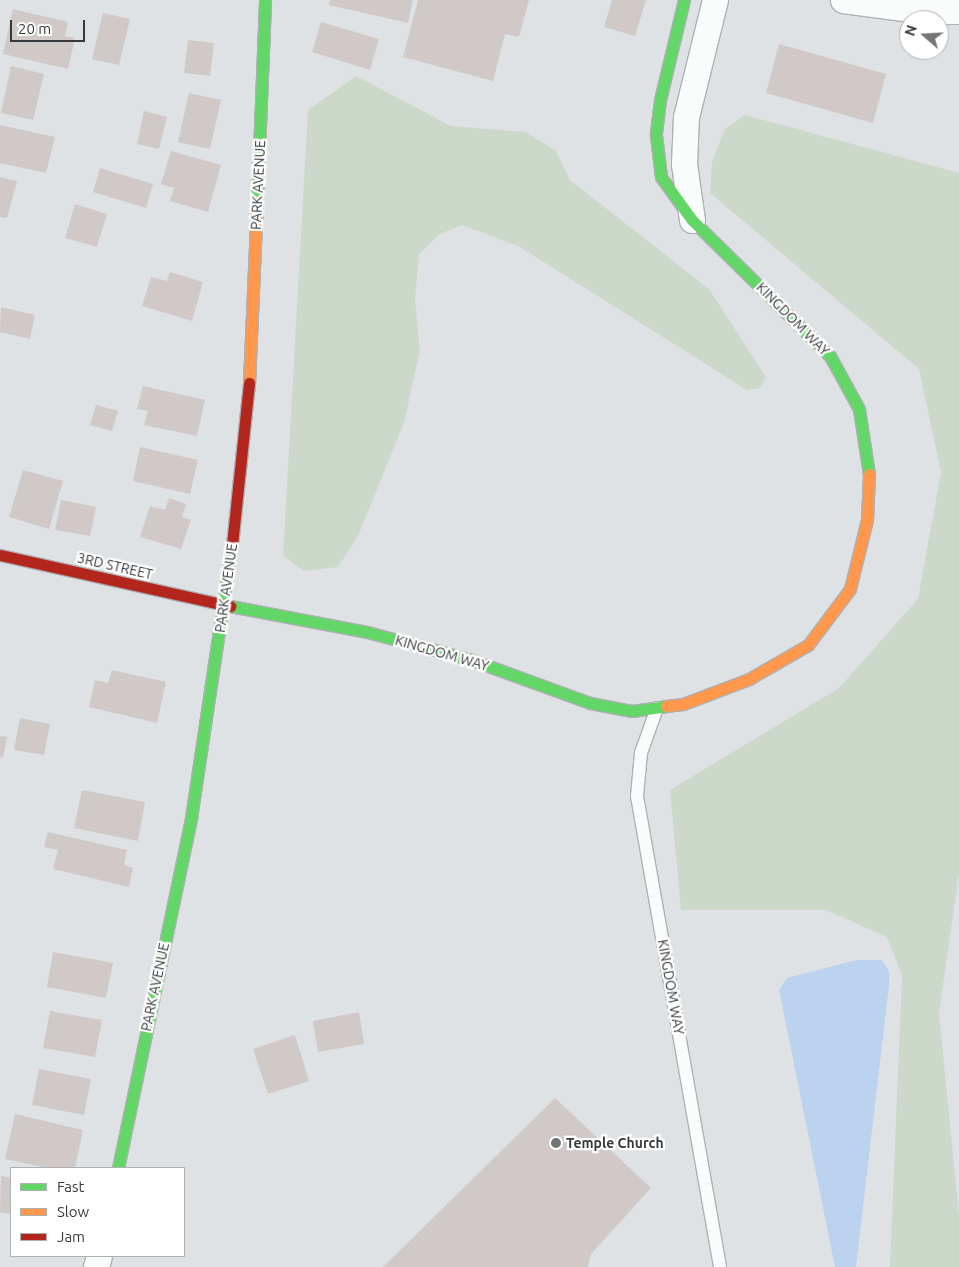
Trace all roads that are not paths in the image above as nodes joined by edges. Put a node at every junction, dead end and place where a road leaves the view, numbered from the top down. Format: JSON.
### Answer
{"nodes":[{"id":1,"x":265,"y":0,"type":"edge"},
{"id":2,"x":684,"y":0,"type":"edge"},
{"id":3,"x":715,"y":0,"type":"edge"},
{"id":4,"x":844,"y":0,"type":"edge"},
{"id":5,"x":959,"y":11,"type":"edge"},
{"id":6,"x":692,"y":220,"type":"junction"},
{"id":7,"x":0,"y":555,"type":"edge"},
{"id":8,"x":224,"y":605,"type":"junction"},
{"id":9,"x":657,"y":708,"type":"junction"},
{"id":10,"x":118,"y":1167,"type":"edge"},
{"id":11,"x":720,"y":1267,"type":"edge"}],
"edges":[{"from":1,"to":8,"type":"street","name":"PARK AVENUE"},
{"from":2,"to":6,"type":"street","name":"KINGDOM WAY"},
{"from":3,"to":6,"type":"street"},
{"from":4,"to":5,"type":"street"},
{"from":6,"to":9,"type":"street","name":"KINGDOM WAY"},
{"from":7,"to":8,"type":"street","name":"3RD STREET"},
{"from":8,"to":9,"type":"street","name":"KINGDOM WAY"},
{"from":8,"to":10,"type":"street","name":"PARK AVENUE"},
{"from":9,"to":11,"type":"lane","name":"KINGDOM WAY"}]}
